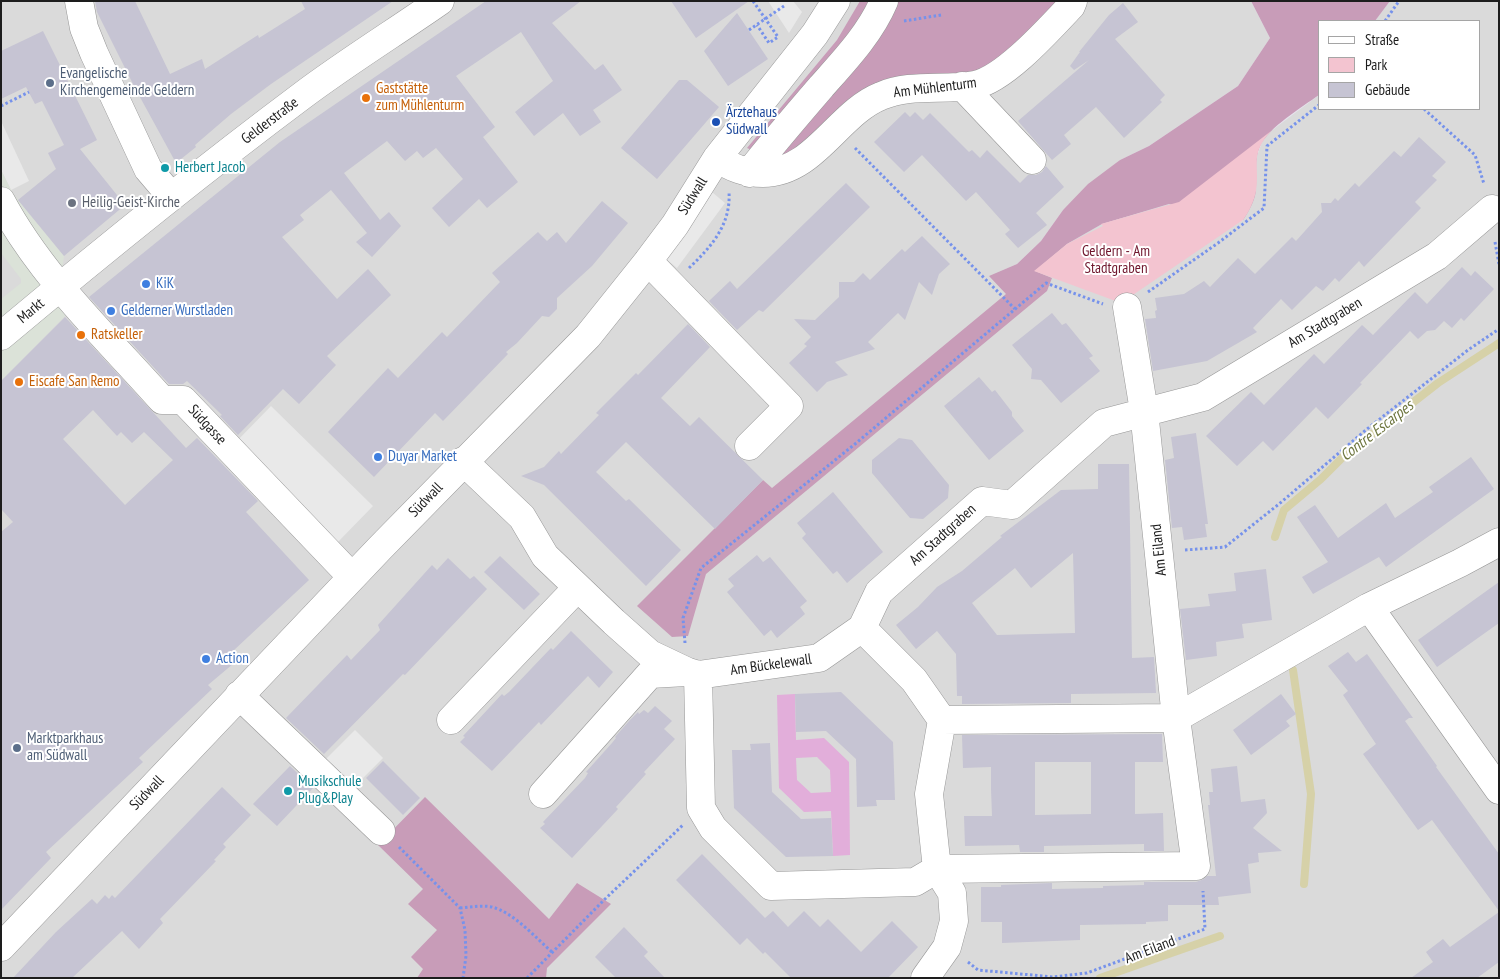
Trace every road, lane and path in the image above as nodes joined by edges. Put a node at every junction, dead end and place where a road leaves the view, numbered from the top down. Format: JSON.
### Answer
{"nodes":[{"id":1,"x":79,"y":1,"type":"edge"},
{"id":2,"x":440,"y":1,"type":"edge"},
{"id":3,"x":753,"y":1,"type":"edge"},
{"id":4,"x":836,"y":1,"type":"edge"},
{"id":5,"x":1073,"y":1,"type":"edge"},
{"id":6,"x":1399,"y":1,"type":"edge"},
{"id":7,"x":784,"y":6,"type":"dead end"},
{"id":8,"x":879,"y":11,"type":"edge"},
{"id":9,"x":941,"y":15,"type":"dead end"},
{"id":10,"x":766,"y":19,"type":"junction"},
{"id":11,"x":1386,"y":20,"type":"edge"},
{"id":12,"x":757,"y":25,"type":"junction"},
{"id":13,"x":749,"y":30,"type":"dead end"},
{"id":14,"x":962,"y":86,"type":"junction"},
{"id":15,"x":29,"y":92,"type":"dead end"},
{"id":16,"x":1318,"y":105,"type":"edge"},
{"id":17,"x":1,"y":106,"type":"edge"},
{"id":18,"x":1425,"y":110,"type":"edge"},
{"id":19,"x":836,"y":129,"type":"junction"},
{"id":20,"x":717,"y":158,"type":"junction"},
{"id":21,"x":1032,"y":160,"type":"dead end"},
{"id":22,"x":749,"y":173,"type":"junction"},
{"id":23,"x":171,"y":196,"type":"junction"},
{"id":24,"x":1,"y":201,"type":"edge"},
{"id":25,"x":1492,"y":208,"type":"joint"},
{"id":26,"x":648,"y":261,"type":"junction"},
{"id":27,"x":60,"y":286,"type":"junction"},
{"id":28,"x":1127,"y":306,"type":"junction"},
{"id":29,"x":1015,"y":309,"type":"junction"},
{"id":30,"x":1499,"y":329,"type":"edge"},
{"id":31,"x":1,"y":336,"type":"edge"},
{"id":32,"x":1144,"y":411,"type":"junction"},
{"id":33,"x":750,"y":446,"type":"dead end"},
{"id":34,"x":463,"y":461,"type":"junction"},
{"id":35,"x":1499,"y":542,"type":"edge"},
{"id":36,"x":1160,"y":552,"type":"junction"},
{"id":37,"x":352,"y":577,"type":"junction"},
{"id":38,"x":577,"y":588,"type":"junction"},
{"id":39,"x":1369,"y":607,"type":"junction"},
{"id":40,"x":862,"y":628,"type":"junction"},
{"id":41,"x":693,"y":674,"type":"junction"},
{"id":42,"x":239,"y":696,"type":"junction"},
{"id":43,"x":1176,"y":718,"type":"junction"},
{"id":44,"x":451,"y":720,"type":"dead end"},
{"id":45,"x":942,"y":720,"type":"junction"},
{"id":46,"x":1499,"y":790,"type":"edge"},
{"id":47,"x":543,"y":794,"type":"dead end"},
{"id":48,"x":701,"y":808,"type":"junction"},
{"id":49,"x":381,"y":830,"type":"joint"},
{"id":50,"x":1196,"y":866,"type":"junction"},
{"id":51,"x":937,"y":869,"type":"junction"},
{"id":52,"x":460,"y":908,"type":"junction"},
{"id":53,"x":1,"y":947,"type":"edge"},
{"id":54,"x":947,"y":947,"type":"junction"},
{"id":55,"x":552,"y":952,"type":"junction"},
{"id":56,"x":463,"y":978,"type":"edge"},
{"id":57,"x":527,"y":978,"type":"edge"},
{"id":58,"x":925,"y":978,"type":"edge"}],
"edges":[{"from":1,"to":23,"type":"street"},
{"from":2,"to":23,"type":"street","name":"Gelderstraße"},
{"from":3,"to":10,"type":"path"},
{"from":4,"to":20,"type":"street","name":"Südwall"},
{"from":5,"to":14,"type":"street","name":"Am Mühlenturm"},
{"from":6,"to":11,"type":"path"},
{"from":7,"to":10,"type":"path"},
{"from":8,"to":9,"type":"path"},
{"from":8,"to":22,"type":"street"},
{"from":10,"to":12,"type":"path"},
{"from":10,"to":12,"type":"path"},
{"from":12,"to":13,"type":"path"},
{"from":14,"to":19,"type":"street","name":"Am Mühlenturm"},
{"from":14,"to":21,"type":"street"},
{"from":15,"to":17,"type":"path"},
{"from":16,"to":28,"type":"path"},
{"from":18,"to":25,"type":"path"},
{"from":19,"to":22,"type":"street","name":"Am Mühlenturm"},
{"from":19,"to":29,"type":"path"},
{"from":20,"to":22,"type":"street","name":"Am Mühlenturm"},
{"from":20,"to":26,"type":"street","name":"Südwall"},
{"from":23,"to":27,"type":"street","name":"Gelderstraße"},
{"from":24,"to":27,"type":"street","name":"Südgasse"},
{"from":25,"to":32,"type":"street","name":"Am Stadtgraben"},
{"from":26,"to":33,"type":"street"},
{"from":26,"to":34,"type":"street","name":"Südwall"},
{"from":27,"to":31,"type":"street","name":"Markt"},
{"from":27,"to":37,"type":"street","name":"Südgasse"},
{"from":28,"to":29,"type":"path"},
{"from":28,"to":32,"type":"street"},
{"from":29,"to":41,"type":"path"},
{"from":30,"to":36,"type":"path"},
{"from":32,"to":36,"type":"street","name":"Am Eiland"},
{"from":32,"to":40,"type":"street","name":"Am Stadtgraben"},
{"from":34,"to":37,"type":"street","name":"Südwall"},
{"from":34,"to":38,"type":"street"},
{"from":35,"to":39,"type":"street"},
{"from":36,"to":43,"type":"street","name":"Am Eiland"},
{"from":37,"to":42,"type":"street","name":"Südwall"},
{"from":38,"to":41,"type":"street"},
{"from":38,"to":44,"type":"street"},
{"from":39,"to":43,"type":"street"},
{"from":39,"to":46,"type":"street"},
{"from":40,"to":41,"type":"street","name":"Am Bückelewall"},
{"from":40,"to":45,"type":"street"},
{"from":41,"to":47,"type":"street","name":"Am Bückelewall"},
{"from":41,"to":48,"type":"street"},
{"from":42,"to":49,"type":"street"},
{"from":42,"to":53,"type":"street","name":"Südwall"},
{"from":43,"to":45,"type":"street"},
{"from":43,"to":50,"type":"street","name":"Am Eiland"},
{"from":45,"to":51,"type":"street"},
{"from":48,"to":51,"type":"street"},
{"from":48,"to":55,"type":"path"},
{"from":49,"to":52,"type":"path"},
{"from":50,"to":51,"type":"street"},
{"from":50,"to":54,"type":"path","name":"Am Eiland"},
{"from":51,"to":54,"type":"street"},
{"from":52,"to":55,"type":"path"},
{"from":52,"to":56,"type":"path"},
{"from":54,"to":58,"type":"street"},
{"from":55,"to":57,"type":"path"}]}
